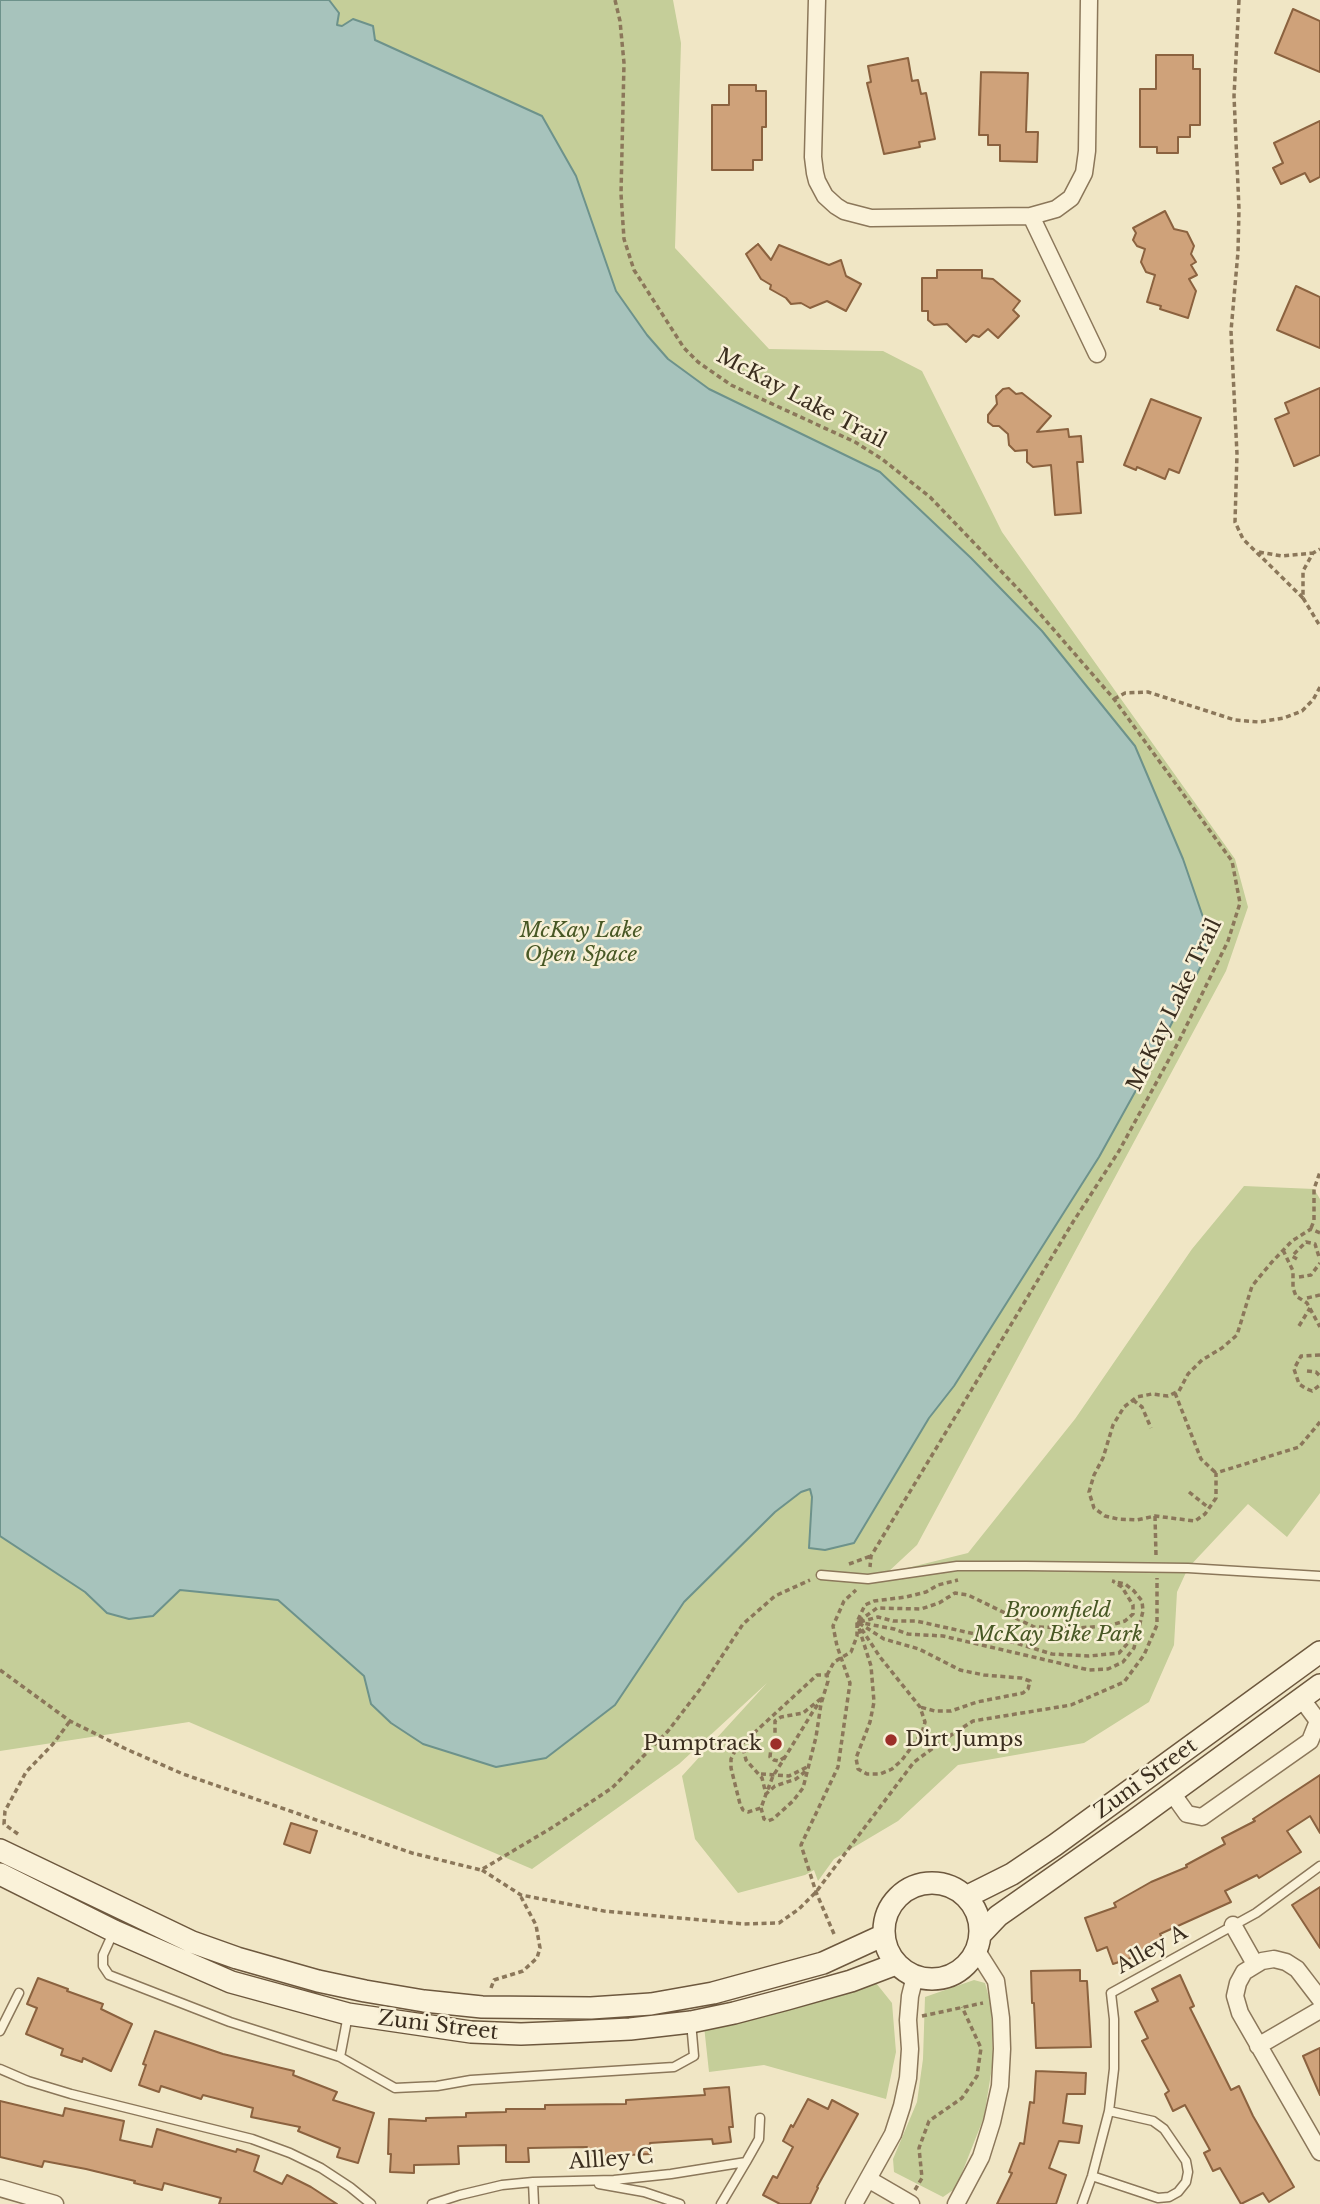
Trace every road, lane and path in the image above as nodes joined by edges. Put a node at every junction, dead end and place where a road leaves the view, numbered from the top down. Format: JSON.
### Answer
{"nodes":[{"id":1,"x":615,"y":0,"type":"edge"},
{"id":2,"x":817,"y":0,"type":"edge"},
{"id":3,"x":1089,"y":0,"type":"edge"},
{"id":4,"x":1239,"y":0,"type":"edge"},
{"id":5,"x":1031,"y":216,"type":"junction"},
{"id":6,"x":1097,"y":354,"type":"dead end"},
{"id":7,"x":1320,"y":549,"type":"edge"},
{"id":8,"x":1256,"y":551,"type":"junction"},
{"id":9,"x":1313,"y":553,"type":"junction"},
{"id":10,"x":1303,"y":598,"type":"junction"},
{"id":11,"x":1320,"y":626,"type":"edge"},
{"id":12,"x":1320,"y":687,"type":"edge"},
{"id":13,"x":1114,"y":699,"type":"junction"},
{"id":14,"x":1313,"y":700,"type":"junction"},
{"id":15,"x":1320,"y":702,"type":"edge"},
{"id":16,"x":1320,"y":1172,"type":"edge"},
{"id":17,"x":1311,"y":1228,"type":"junction"},
{"id":18,"x":1320,"y":1233,"type":"edge"},
{"id":19,"x":1285,"y":1252,"type":"junction"},
{"id":20,"x":1320,"y":1257,"type":"edge"},
{"id":21,"x":1293,"y":1258,"type":"junction"},
{"id":22,"x":1316,"y":1268,"type":"edge"},
{"id":23,"x":1293,"y":1271,"type":"junction"},
{"id":24,"x":1299,"y":1277,"type":"junction"},
{"id":25,"x":1306,"y":1277,"type":"junction"},
{"id":26,"x":1294,"y":1283,"type":"junction"},
{"id":27,"x":1304,"y":1283,"type":"dead end"},
{"id":28,"x":1320,"y":1295,"type":"edge"},
{"id":29,"x":1305,"y":1302,"type":"junction"},
{"id":30,"x":1319,"y":1321,"type":"edge"},
{"id":31,"x":1299,"y":1325,"type":"dead end"},
{"id":32,"x":1320,"y":1355,"type":"edge"},
{"id":33,"x":1307,"y":1371,"type":"dead end"},
{"id":34,"x":1320,"y":1376,"type":"edge"},
{"id":35,"x":1320,"y":1385,"type":"edge"},
{"id":36,"x":1175,"y":1393,"type":"junction"},
{"id":37,"x":1133,"y":1400,"type":"junction"},
{"id":38,"x":1320,"y":1422,"type":"edge"},
{"id":39,"x":1151,"y":1428,"type":"dead end"},
{"id":40,"x":1216,"y":1473,"type":"junction"},
{"id":41,"x":1189,"y":1492,"type":"dead end"},
{"id":42,"x":1209,"y":1508,"type":"junction"},
{"id":43,"x":1155,"y":1516,"type":"junction"},
{"id":44,"x":872,"y":1556,"type":"junction"},
{"id":45,"x":1156,"y":1568,"type":"junction"},
{"id":46,"x":821,"y":1575,"type":"junction"},
{"id":47,"x":1320,"y":1576,"type":"edge"},
{"id":48,"x":868,"y":1579,"type":"junction"},
{"id":49,"x":962,"y":1579,"type":"dead end"},
{"id":50,"x":858,"y":1622,"type":"junction"},
{"id":51,"x":1140,"y":1630,"type":"junction"},
{"id":52,"x":1320,"y":1652,"type":"edge"},
{"id":53,"x":841,"y":1658,"type":"junction"},
{"id":54,"x":0,"y":1670,"type":"edge"},
{"id":55,"x":827,"y":1675,"type":"junction"},
{"id":56,"x":1320,"y":1685,"type":"edge"},
{"id":57,"x":823,"y":1697,"type":"junction"},
{"id":58,"x":1301,"y":1698,"type":"junction"},
{"id":59,"x":920,"y":1707,"type":"junction"},
{"id":60,"x":70,"y":1721,"type":"junction"},
{"id":61,"x":742,"y":1744,"type":"junction"},
{"id":62,"x":785,"y":1757,"type":"junction"},
{"id":63,"x":809,"y":1767,"type":"junction"},
{"id":64,"x":759,"y":1774,"type":"junction"},
{"id":65,"x":772,"y":1776,"type":"junction"},
{"id":66,"x":1172,"y":1793,"type":"junction"},
{"id":67,"x":766,"y":1794,"type":"junction"},
{"id":68,"x":761,"y":1808,"type":"junction"},
{"id":69,"x":18,"y":1834,"type":"dead end"},
{"id":70,"x":0,"y":1850,"type":"edge"},
{"id":71,"x":1320,"y":1866,"type":"edge"},
{"id":72,"x":481,"y":1870,"type":"junction"},
{"id":73,"x":0,"y":1874,"type":"edge"},
{"id":74,"x":816,"y":1892,"type":"junction"},
{"id":75,"x":521,"y":1895,"type":"junction"},
{"id":76,"x":966,"y":1896,"type":"junction"},
{"id":77,"x":1233,"y":1925,"type":"junction"},
{"id":78,"x":114,"y":1931,"type":"junction"},
{"id":79,"x":834,"y":1934,"type":"dead end"},
{"id":80,"x":884,"y":1935,"type":"junction"},
{"id":81,"x":978,"y":1943,"type":"junction"},
{"id":82,"x":896,"y":1964,"type":"junction"},
{"id":83,"x":1255,"y":1964,"type":"junction"},
{"id":84,"x":915,"y":1976,"type":"junction"},
{"id":85,"x":491,"y":1988,"type":"dead end"},
{"id":86,"x":19,"y":1993,"type":"dead end"},
{"id":87,"x":1320,"y":1999,"type":"edge"},
{"id":88,"x":987,"y":2002,"type":"dead end"},
{"id":89,"x":962,"y":2007,"type":"junction"},
{"id":90,"x":1320,"y":2010,"type":"edge"},
{"id":91,"x":348,"y":2014,"type":"junction"},
{"id":92,"x":920,"y":2016,"type":"dead end"},
{"id":93,"x":691,"y":2022,"type":"junction"},
{"id":94,"x":0,"y":2031,"type":"edge"},
{"id":95,"x":1258,"y":2046,"type":"junction"},
{"id":96,"x":340,"y":2057,"type":"junction"},
{"id":97,"x":0,"y":2069,"type":"edge"},
{"id":98,"x":1109,"y":2111,"type":"junction"},
{"id":99,"x":760,"y":2118,"type":"dead end"},
{"id":100,"x":1320,"y":2152,"type":"edge"},
{"id":101,"x":746,"y":2162,"type":"junction"},
{"id":102,"x":1092,"y":2176,"type":"junction"},
{"id":103,"x":868,"y":2179,"type":"junction"},
{"id":104,"x":558,"y":2181,"type":"junction"},
{"id":105,"x":533,"y":2182,"type":"junction"},
{"id":106,"x":0,"y":2188,"type":"edge"},
{"id":107,"x":909,"y":2203,"type":"edge"},
{"id":108,"x":55,"y":2204,"type":"edge"},
{"id":109,"x":371,"y":2204,"type":"edge"},
{"id":110,"x":432,"y":2204,"type":"edge"},
{"id":111,"x":534,"y":2204,"type":"edge"},
{"id":112,"x":680,"y":2204,"type":"edge"},
{"id":113,"x":721,"y":2204,"type":"edge"},
{"id":114,"x":854,"y":2204,"type":"edge"},
{"id":115,"x":956,"y":2204,"type":"edge"},
{"id":116,"x":1082,"y":2204,"type":"edge"}],
"edges":[{"from":1,"to":13,"type":"path","name":"McKay Lake Trail"},
{"from":2,"to":5,"type":"street"},
{"from":3,"to":5,"type":"street"},
{"from":4,"to":8,"type":"path"},
{"from":5,"to":6,"type":"street"},
{"from":7,"to":9,"type":"path"},
{"from":8,"to":9,"type":"path"},
{"from":8,"to":10,"type":"path"},
{"from":9,"to":10,"type":"path"},
{"from":10,"to":11,"type":"path"},
{"from":12,"to":14,"type":"path"},
{"from":13,"to":14,"type":"path"},
{"from":13,"to":44,"type":"path","name":"McKay Lake Trail"},
{"from":14,"to":15,"type":"path"},
{"from":16,"to":17,"type":"path"},
{"from":17,"to":18,"type":"path"},
{"from":17,"to":19,"type":"path"},
{"from":19,"to":21,"type":"path"},
{"from":19,"to":36,"type":"path"},
{"from":20,"to":21,"type":"path"},
{"from":20,"to":22,"type":"path"},
{"from":21,"to":23,"type":"path"},
{"from":22,"to":25,"type":"path"},
{"from":23,"to":24,"type":"path"},
{"from":23,"to":26,"type":"path"},
{"from":24,"to":25,"type":"path"},
{"from":24,"to":26,"type":"path"},
{"from":25,"to":27,"type":"path"},
{"from":26,"to":29,"type":"path"},
{"from":28,"to":29,"type":"path"},
{"from":29,"to":30,"type":"path"},
{"from":29,"to":31,"type":"path"},
{"from":32,"to":35,"type":"path"},
{"from":33,"to":34,"type":"path"},
{"from":36,"to":37,"type":"path"},
{"from":36,"to":40,"type":"path"},
{"from":37,"to":39,"type":"path"},
{"from":37,"to":43,"type":"path"},
{"from":38,"to":40,"type":"path"},
{"from":40,"to":42,"type":"path"},
{"from":41,"to":42,"type":"path"},
{"from":42,"to":43,"type":"path"},
{"from":43,"to":45,"type":"path"},
{"from":44,"to":46,"type":"path"},
{"from":44,"to":48,"type":"path","name":"McKay Lake Trail"},
{"from":45,"to":47,"type":"lane"},
{"from":45,"to":48,"type":"lane"},
{"from":45,"to":74,"type":"path"},
{"from":46,"to":48,"type":"lane"},
{"from":46,"to":72,"type":"path"},
{"from":48,"to":53,"type":"path"},
{"from":49,"to":50,"type":"path"},
{"from":50,"to":51,"type":"path"},
{"from":50,"to":51,"type":"path"},
{"from":50,"to":51,"type":"path"},
{"from":50,"to":53,"type":"path"},
{"from":50,"to":59,"type":"path"},
{"from":50,"to":59,"type":"path"},
{"from":50,"to":59,"type":"path"},
{"from":52,"to":76,"type":"main road","name":"Zuni Street"},
{"from":53,"to":55,"type":"path"},
{"from":53,"to":74,"type":"path"},
{"from":54,"to":60,"type":"path"},
{"from":55,"to":57,"type":"path"},
{"from":55,"to":61,"type":"path"},
{"from":56,"to":58,"type":"main road","name":"Zuni Street"},
{"from":57,"to":62,"type":"path"},
{"from":57,"to":62,"type":"path"},
{"from":57,"to":63,"type":"path"},
{"from":58,"to":66,"type":"main road","name":"Zuni Street"},
{"from":58,"to":66,"type":"street"},
{"from":60,"to":69,"type":"path"},
{"from":60,"to":72,"type":"path"},
{"from":61,"to":64,"type":"path"},
{"from":61,"to":68,"type":"path"},
{"from":62,"to":65,"type":"path"},
{"from":63,"to":65,"type":"path"},
{"from":63,"to":67,"type":"path"},
{"from":63,"to":68,"type":"path"},
{"from":64,"to":65,"type":"path"},
{"from":64,"to":67,"type":"path"},
{"from":65,"to":67,"type":"path"},
{"from":66,"to":81,"type":"main road","name":"Zuni Street"},
{"from":67,"to":68,"type":"path"},
{"from":70,"to":80,"type":"main road","name":"Zuni Street"},
{"from":71,"to":77,"type":"lane","name":"Alley A"},
{"from":72,"to":75,"type":"path"},
{"from":73,"to":78,"type":"main road","name":"Zuni Street"},
{"from":74,"to":75,"type":"path"},
{"from":74,"to":79,"type":"path"},
{"from":75,"to":85,"type":"path"},
{"from":76,"to":80,"type":"main road"},
{"from":76,"to":81,"type":"main road"},
{"from":77,"to":83,"type":"street"},
{"from":77,"to":98,"type":"lane","name":"Alley A"},
{"from":78,"to":91,"type":"main road","name":"Zuni Street"},
{"from":78,"to":96,"type":"lane"},
{"from":80,"to":82,"type":"main road"},
{"from":81,"to":84,"type":"main road"},
{"from":81,"to":115,"type":"street"},
{"from":82,"to":84,"type":"main road"},
{"from":82,"to":93,"type":"main road","name":"Zuni Street"},
{"from":83,"to":87,"type":"street"},
{"from":83,"to":95,"type":"street"},
{"from":84,"to":103,"type":"street"},
{"from":86,"to":94,"type":"lane"},
{"from":88,"to":89,"type":"path"},
{"from":89,"to":92,"type":"path"},
{"from":89,"to":107,"type":"path"},
{"from":90,"to":95,"type":"street"},
{"from":91,"to":93,"type":"main road","name":"Zuni Street"},
{"from":91,"to":96,"type":"lane"},
{"from":93,"to":96,"type":"lane"},
{"from":95,"to":100,"type":"street"},
{"from":97,"to":109,"type":"lane"},
{"from":98,"to":102,"type":"lane","name":"Alley A"},
{"from":98,"to":102,"type":"lane"},
{"from":99,"to":101,"type":"lane"},
{"from":101,"to":104,"type":"lane","name":"Allley C"},
{"from":101,"to":113,"type":"lane"},
{"from":102,"to":116,"type":"lane","name":"Alley A"},
{"from":103,"to":107,"type":"street"},
{"from":103,"to":114,"type":"street"},
{"from":104,"to":105,"type":"lane","name":"Allley C"},
{"from":104,"to":112,"type":"lane"},
{"from":105,"to":110,"type":"lane","name":"Allley C"},
{"from":105,"to":111,"type":"lane"},
{"from":106,"to":108,"type":"street"}]}
